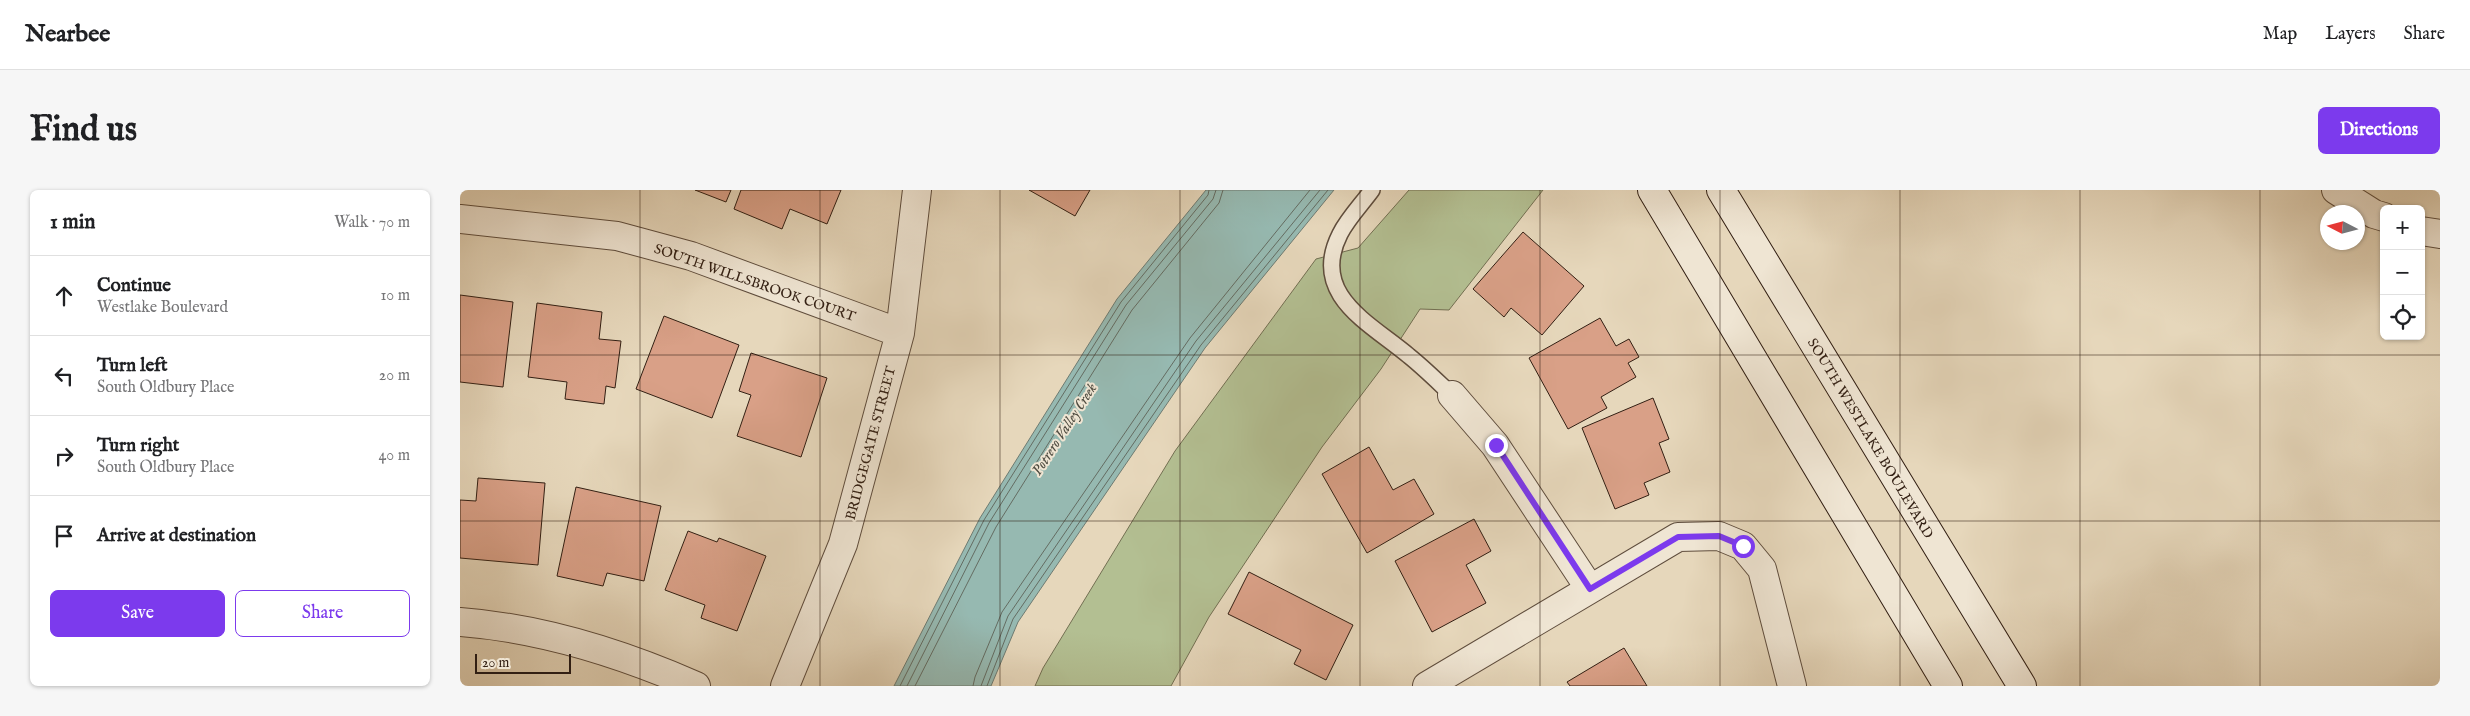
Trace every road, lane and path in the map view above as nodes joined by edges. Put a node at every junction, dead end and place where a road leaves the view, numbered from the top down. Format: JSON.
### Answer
{"nodes":[{"id":1,"x":917,"y":190,"type":"edge"},
{"id":2,"x":1372,"y":190,"type":"edge"},
{"id":3,"x":1652,"y":190,"type":"edge"},
{"id":4,"x":1721,"y":190,"type":"edge"},
{"id":5,"x":2336,"y":190,"type":"edge"},
{"id":6,"x":2380,"y":215,"type":"edge"},
{"id":7,"x":460,"y":219,"type":"edge"},
{"id":8,"x":2425,"y":232,"type":"edge"},
{"id":9,"x":2440,"y":234,"type":"edge"},
{"id":10,"x":900,"y":334,"type":"junction"},
{"id":11,"x":1452,"y":395,"type":"joint"},
{"id":12,"x":1590,"y":589,"type":"junction"},
{"id":13,"x":460,"y":622,"type":"edge"},
{"id":14,"x":696,"y":686,"type":"edge"},
{"id":15,"x":785,"y":686,"type":"edge"},
{"id":16,"x":1427,"y":686,"type":"edge"},
{"id":17,"x":1792,"y":686,"type":"edge"},
{"id":18,"x":1948,"y":686,"type":"edge"},
{"id":19,"x":2022,"y":686,"type":"edge"}],
"edges":[{"from":1,"to":10,"type":"street","name":"BRIDGEGATE STREET"},
{"from":2,"to":11,"type":"lane"},
{"from":3,"to":18,"type":"street"},
{"from":4,"to":19,"type":"street","name":"SOUTH WESTLAKE BOULEVARD"},
{"from":5,"to":6,"type":"street"},
{"from":7,"to":10,"type":"street","name":"SOUTH WILLSBROOK COURT"},
{"from":8,"to":9,"type":"street"},
{"from":10,"to":15,"type":"street","name":"BRIDGEGATE STREET"},
{"from":11,"to":12,"type":"street"},
{"from":12,"to":16,"type":"street"},
{"from":12,"to":17,"type":"street"},
{"from":13,"to":14,"type":"street"}]}
